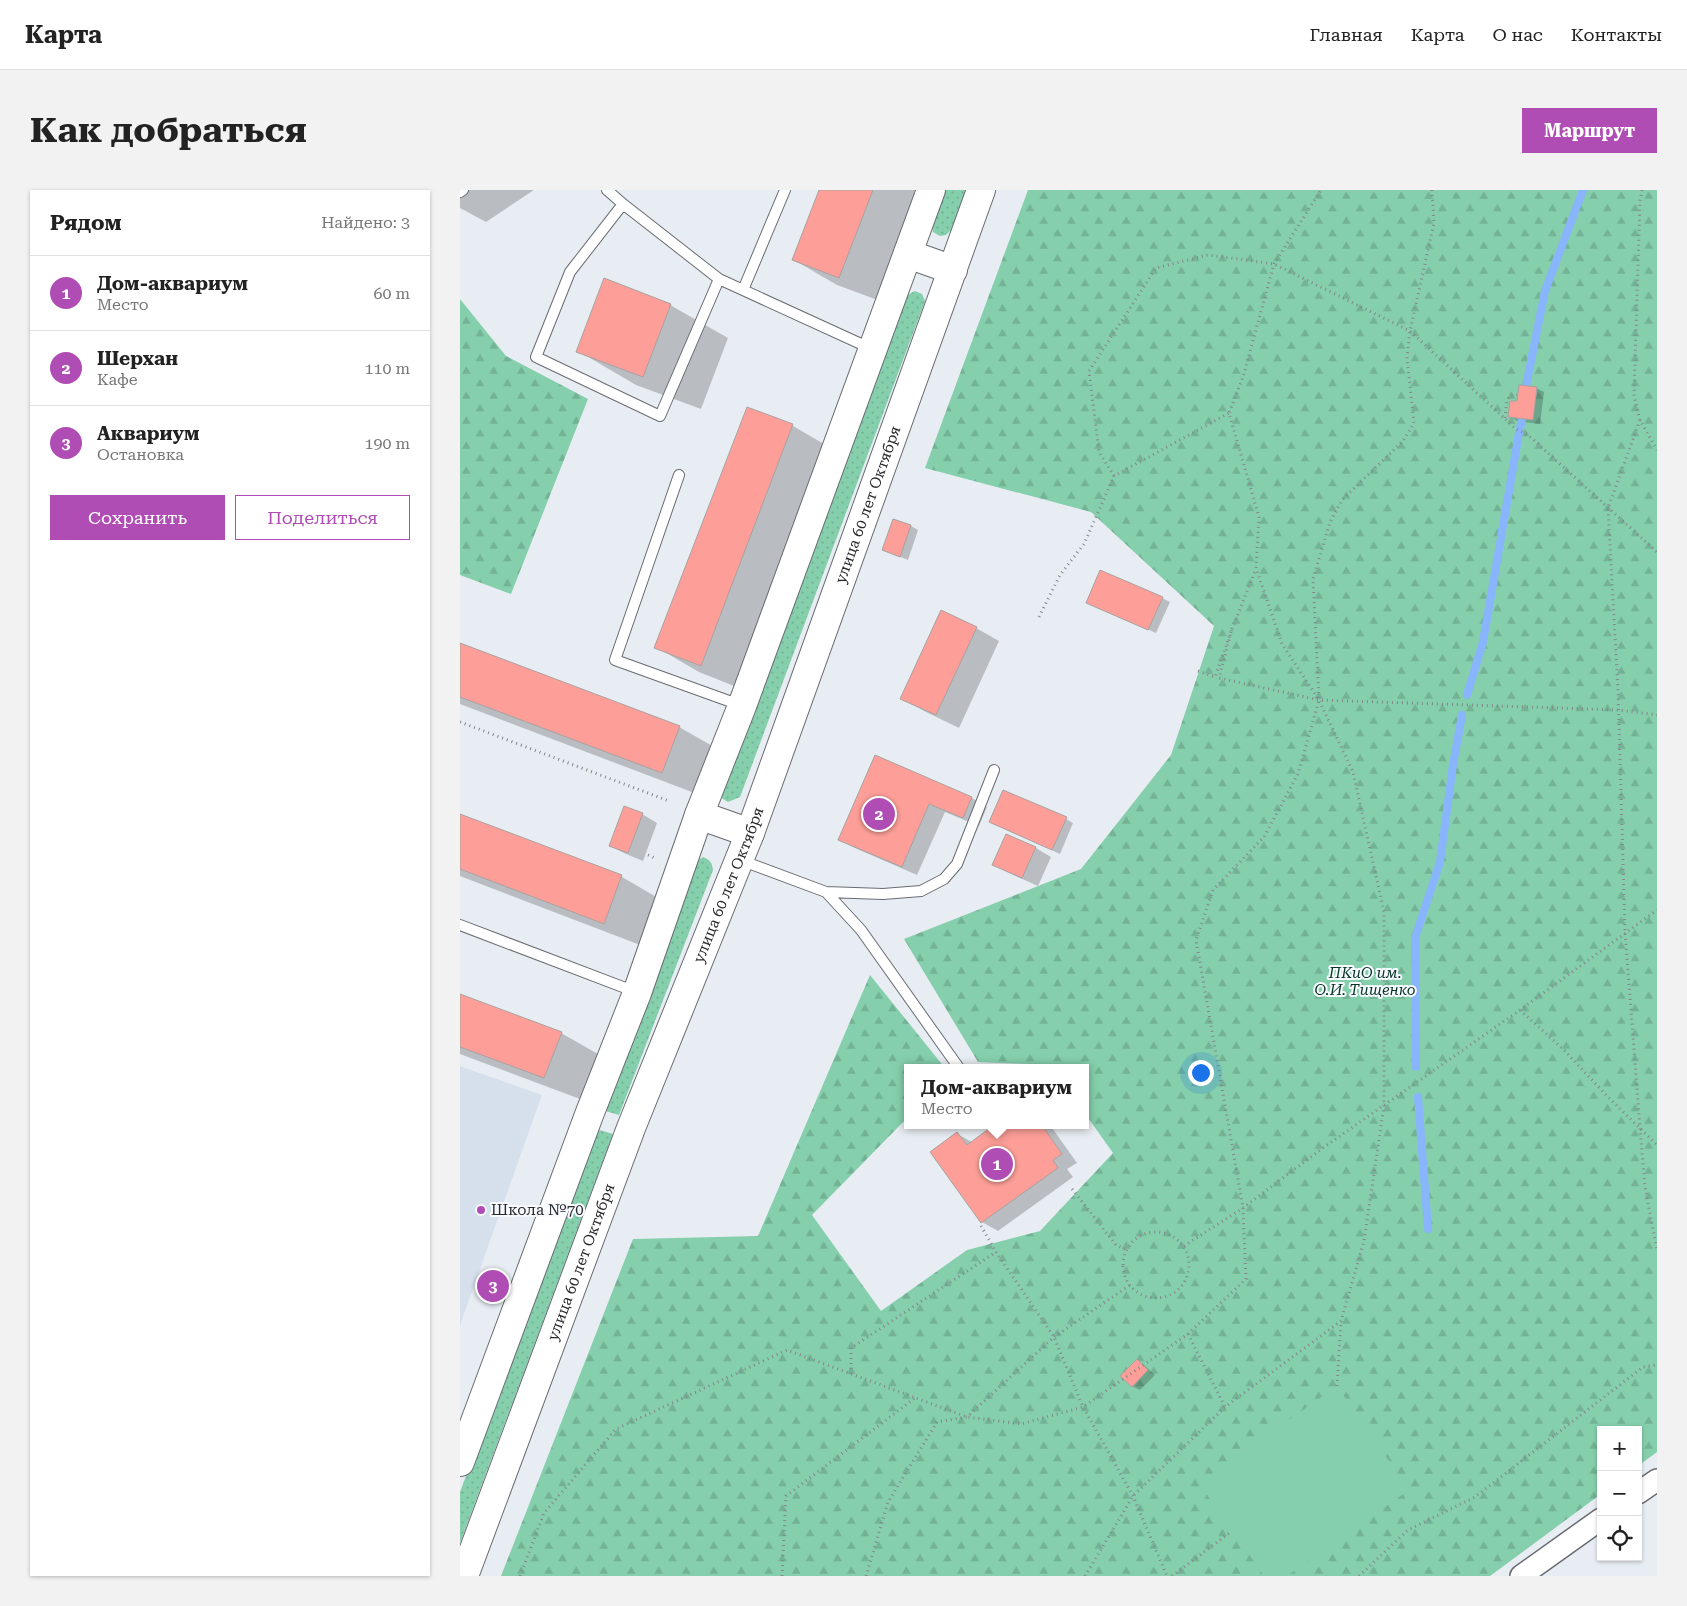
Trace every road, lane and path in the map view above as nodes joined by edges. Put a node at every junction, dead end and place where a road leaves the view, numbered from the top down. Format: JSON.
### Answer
{"nodes":[{"id":1,"x":463,"y":190,"type":"edge"},
{"id":2,"x":607,"y":190,"type":"edge"},
{"id":3,"x":785,"y":190,"type":"edge"},
{"id":4,"x":932,"y":190,"type":"edge"},
{"id":5,"x":980,"y":190,"type":"edge"},
{"id":6,"x":1321,"y":190,"type":"edge"},
{"id":7,"x":1432,"y":190,"type":"edge"},
{"id":8,"x":1642,"y":190,"type":"edge"},
{"id":9,"x":460,"y":192,"type":"edge"},
{"id":10,"x":623,"y":204,"type":"junction"},
{"id":11,"x":908,"y":254,"type":"junction"},
{"id":12,"x":1274,"y":264,"type":"junction"},
{"id":13,"x":953,"y":270,"type":"junction"},
{"id":14,"x":719,"y":279,"type":"junction"},
{"id":15,"x":743,"y":290,"type":"junction"},
{"id":16,"x":1410,"y":331,"type":"junction"},
{"id":17,"x":872,"y":350,"type":"junction"},
{"id":18,"x":1518,"y":395,"type":"dead end"},
{"id":19,"x":1229,"y":413,"type":"junction"},
{"id":20,"x":1504,"y":419,"type":"junction"},
{"id":21,"x":1640,"y":420,"type":"junction"},
{"id":22,"x":1657,"y":450,"type":"edge"},
{"id":23,"x":679,"y":475,"type":"dead end"},
{"id":24,"x":1114,"y":476,"type":"junction"},
{"id":25,"x":1608,"y":508,"type":"junction"},
{"id":26,"x":1657,"y":552,"type":"edge"},
{"id":27,"x":1256,"y":568,"type":"junction"},
{"id":28,"x":1038,"y":617,"type":"dead end"},
{"id":29,"x":1232,"y":629,"type":"junction"},
{"id":30,"x":1198,"y":671,"type":"dead end"},
{"id":31,"x":1319,"y":700,"type":"junction"},
{"id":32,"x":742,"y":706,"type":"junction"},
{"id":33,"x":1618,"y":710,"type":"junction"},
{"id":34,"x":1657,"y":715,"type":"edge"},
{"id":35,"x":460,"y":722,"type":"edge"},
{"id":36,"x":994,"y":770,"type":"dead end"},
{"id":37,"x":668,"y":801,"type":"dead end"},
{"id":38,"x":699,"y":815,"type":"junction"},
{"id":39,"x":750,"y":833,"type":"junction"},
{"id":40,"x":740,"y":860,"type":"junction"},
{"id":41,"x":826,"y":892,"type":"junction"},
{"id":42,"x":1657,"y":910,"type":"edge"},
{"id":43,"x":460,"y":925,"type":"edge"},
{"id":44,"x":1625,"y":932,"type":"junction"},
{"id":45,"x":637,"y":993,"type":"junction"},
{"id":46,"x":1520,"y":1010,"type":"junction"},
{"id":47,"x":955,"y":1064,"type":"edge"},
{"id":48,"x":1384,"y":1106,"type":"junction"},
{"id":49,"x":1640,"y":1128,"type":"junction"},
{"id":50,"x":1657,"y":1145,"type":"edge"},
{"id":51,"x":1072,"y":1190,"type":"dead end"},
{"id":52,"x":1243,"y":1208,"type":"junction"},
{"id":53,"x":981,"y":1226,"type":"dead end"},
{"id":54,"x":1184,"y":1246,"type":"junction"},
{"id":55,"x":1127,"y":1250,"type":"junction"},
{"id":56,"x":1657,"y":1250,"type":"edge"},
{"id":57,"x":996,"y":1252,"type":"junction"},
{"id":58,"x":1130,"y":1285,"type":"junction"},
{"id":59,"x":1341,"y":1321,"type":"junction"},
{"id":60,"x":1188,"y":1334,"type":"junction"},
{"id":61,"x":1054,"y":1338,"type":"junction"},
{"id":62,"x":1657,"y":1365,"type":"edge"},
{"id":63,"x":851,"y":1374,"type":"junction"},
{"id":64,"x":1337,"y":1386,"type":"dead end"},
{"id":65,"x":916,"y":1398,"type":"junction"},
{"id":66,"x":1083,"y":1407,"type":"junction"},
{"id":67,"x":1225,"y":1407,"type":"junction"},
{"id":68,"x":967,"y":1417,"type":"junction"},
{"id":69,"x":460,"y":1462,"type":"edge"},
{"id":70,"x":1657,"y":1480,"type":"edge"},
{"id":71,"x":1642,"y":1490,"type":"edge"},
{"id":72,"x":1133,"y":1496,"type":"junction"},
{"id":73,"x":1597,"y":1522,"type":"edge"},
{"id":74,"x":1232,"y":1531,"type":"dead end"},
{"id":75,"x":464,"y":1576,"type":"edge"},
{"id":76,"x":520,"y":1576,"type":"edge"},
{"id":77,"x":782,"y":1576,"type":"edge"},
{"id":78,"x":866,"y":1576,"type":"edge"},
{"id":79,"x":1085,"y":1576,"type":"edge"},
{"id":80,"x":1167,"y":1576,"type":"edge"},
{"id":81,"x":1172,"y":1576,"type":"edge"},
{"id":82,"x":1359,"y":1576,"type":"edge"},
{"id":83,"x":1520,"y":1576,"type":"edge"}],
"edges":[{"from":1,"to":9,"type":"lane"},
{"from":2,"to":10,"type":"lane"},
{"from":3,"to":15,"type":"lane"},
{"from":4,"to":11,"type":"main road"},
{"from":5,"to":13,"type":"main road","name":"улица 60 лет Октября"},
{"from":6,"to":12,"type":"path"},
{"from":7,"to":16,"type":"path"},
{"from":8,"to":21,"type":"path"},
{"from":10,"to":14,"type":"lane"},
{"from":10,"to":14,"type":"lane"},
{"from":11,"to":13,"type":"main road"},
{"from":11,"to":17,"type":"main road"},
{"from":12,"to":16,"type":"path"},
{"from":12,"to":19,"type":"path"},
{"from":12,"to":24,"type":"path"},
{"from":13,"to":39,"type":"main road","name":"улица 60 лет Октября"},
{"from":14,"to":15,"type":"lane"},
{"from":15,"to":17,"type":"lane"},
{"from":16,"to":20,"type":"path"},
{"from":16,"to":31,"type":"path"},
{"from":17,"to":32,"type":"main road"},
{"from":18,"to":20,"type":"path"},
{"from":19,"to":24,"type":"path"},
{"from":19,"to":27,"type":"path"},
{"from":20,"to":25,"type":"path"},
{"from":21,"to":22,"type":"path"},
{"from":21,"to":25,"type":"path"},
{"from":23,"to":32,"type":"lane"},
{"from":24,"to":28,"type":"path"},
{"from":25,"to":26,"type":"path"},
{"from":25,"to":33,"type":"path"},
{"from":27,"to":29,"type":"path"},
{"from":27,"to":31,"type":"path"},
{"from":29,"to":30,"type":"path"},
{"from":29,"to":31,"type":"path"},
{"from":31,"to":33,"type":"path"},
{"from":31,"to":48,"type":"path"},
{"from":31,"to":52,"type":"path"},
{"from":32,"to":38,"type":"main road"},
{"from":33,"to":34,"type":"path"},
{"from":33,"to":44,"type":"path"},
{"from":35,"to":37,"type":"path"},
{"from":36,"to":41,"type":"lane"},
{"from":38,"to":39,"type":"main road"},
{"from":38,"to":45,"type":"main road"},
{"from":39,"to":40,"type":"main road","name":"улица 60 лет Октября"},
{"from":40,"to":41,"type":"lane"},
{"from":40,"to":75,"type":"main road","name":"улица 60 лет Октября"},
{"from":41,"to":47,"type":"lane"},
{"from":42,"to":44,"type":"path"},
{"from":43,"to":45,"type":"lane"},
{"from":44,"to":46,"type":"path"},
{"from":44,"to":49,"type":"path"},
{"from":45,"to":69,"type":"main road"},
{"from":46,"to":48,"type":"path"},
{"from":46,"to":49,"type":"path"},
{"from":48,"to":52,"type":"path"},
{"from":48,"to":59,"type":"path"},
{"from":49,"to":50,"type":"path"},
{"from":49,"to":56,"type":"path"},
{"from":51,"to":55,"type":"path"},
{"from":52,"to":54,"type":"path"},
{"from":52,"to":60,"type":"path"},
{"from":53,"to":57,"type":"path"},
{"from":54,"to":55,"type":"path"},
{"from":54,"to":58,"type":"path"},
{"from":55,"to":58,"type":"path"},
{"from":57,"to":61,"type":"path"},
{"from":57,"to":63,"type":"path"},
{"from":58,"to":61,"type":"path"},
{"from":59,"to":64,"type":"path"},
{"from":59,"to":67,"type":"path"},
{"from":60,"to":66,"type":"path"},
{"from":60,"to":67,"type":"path"},
{"from":61,"to":66,"type":"path"},
{"from":61,"to":68,"type":"path"},
{"from":62,"to":82,"type":"path"},
{"from":63,"to":65,"type":"path"},
{"from":63,"to":76,"type":"path"},
{"from":65,"to":68,"type":"path"},
{"from":65,"to":77,"type":"path"},
{"from":66,"to":68,"type":"path"},
{"from":66,"to":72,"type":"path"},
{"from":67,"to":72,"type":"path"},
{"from":68,"to":78,"type":"path"},
{"from":70,"to":71,"type":"street"},
{"from":72,"to":79,"type":"path"},
{"from":72,"to":80,"type":"path"},
{"from":73,"to":83,"type":"street"},
{"from":74,"to":81,"type":"path"}]}
